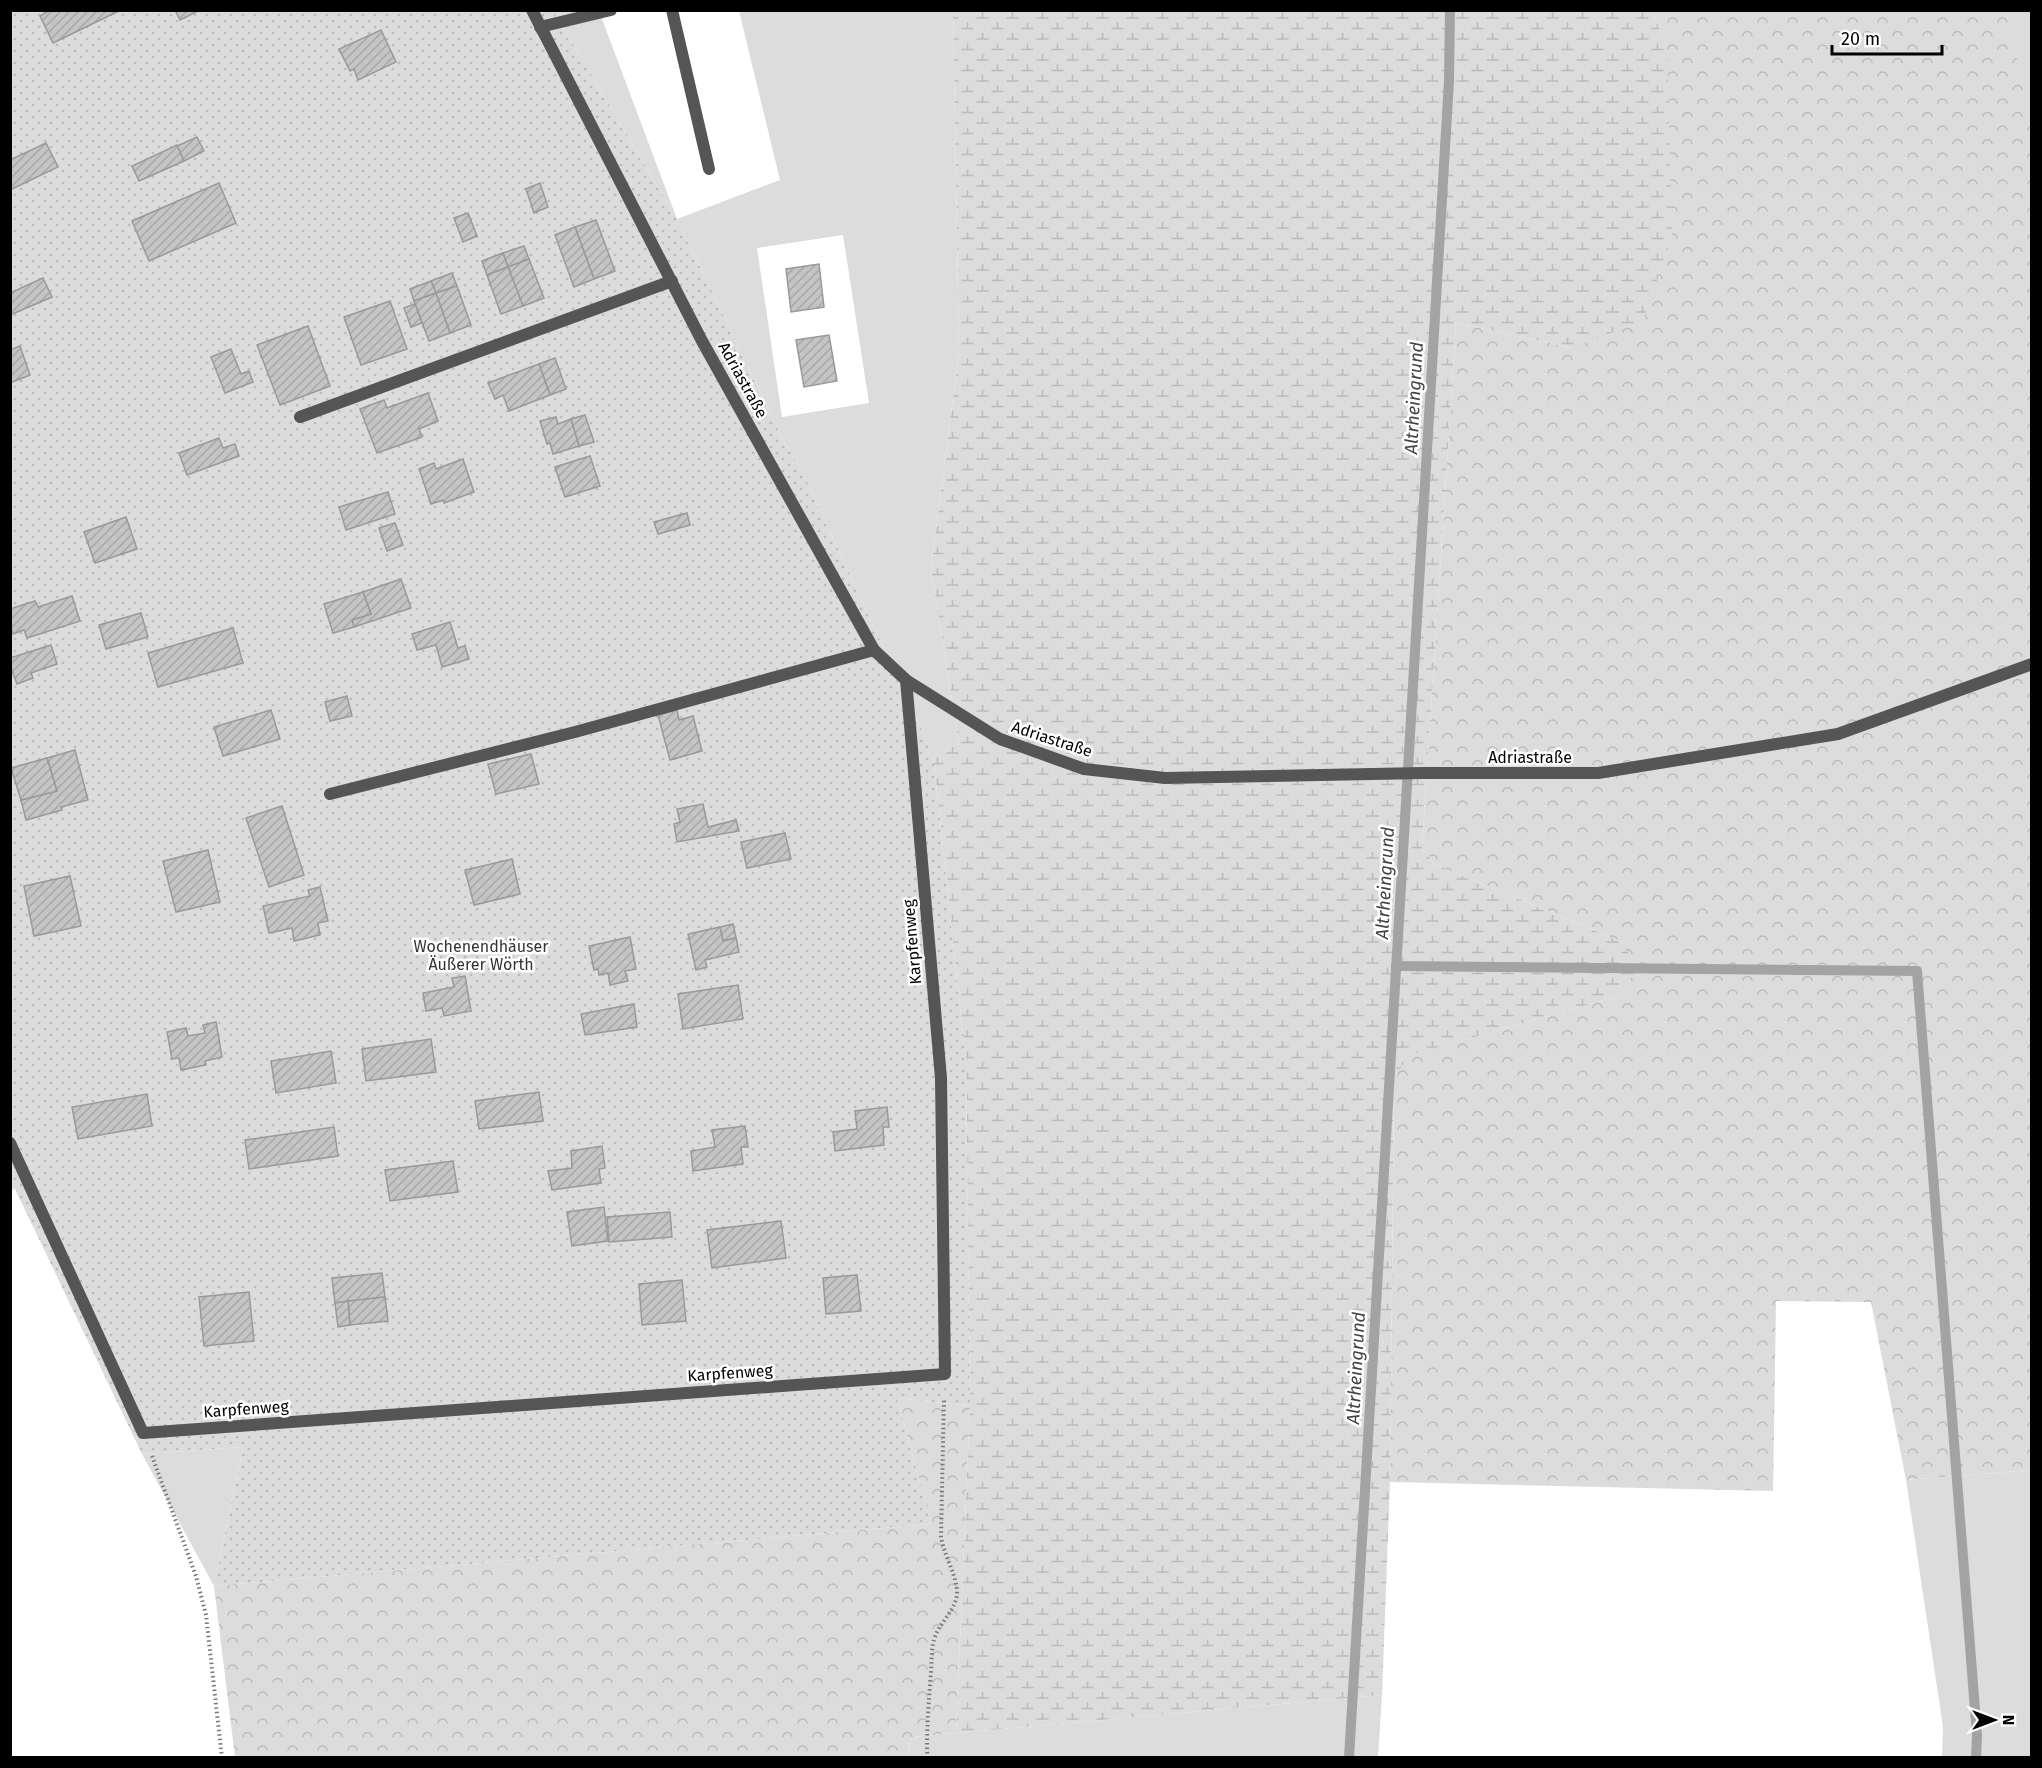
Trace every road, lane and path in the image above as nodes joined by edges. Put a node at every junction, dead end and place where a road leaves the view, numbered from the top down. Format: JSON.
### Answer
{"nodes":[{"id":1,"x":531,"y":10,"type":"edge"},
{"id":2,"x":610,"y":10,"type":"edge"},
{"id":3,"x":672,"y":10,"type":"edge"},
{"id":4,"x":540,"y":27,"type":"junction"},
{"id":5,"x":709,"y":169,"type":"dead end"},
{"id":6,"x":672,"y":281,"type":"junction"},
{"id":7,"x":300,"y":417,"type":"dead end"},
{"id":8,"x":874,"y":650,"type":"junction"},
{"id":9,"x":2031,"y":664,"type":"edge"},
{"id":10,"x":906,"y":680,"type":"junction"},
{"id":11,"x":330,"y":794,"type":"dead end"},
{"id":12,"x":10,"y":1143,"type":"edge"},
{"id":13,"x":945,"y":1374,"type":"junction"},
{"id":14,"x":143,"y":1433,"type":"junction"},
{"id":15,"x":222,"y":1758,"type":"edge"},
{"id":16,"x":928,"y":1758,"type":"edge"}],
"edges":[{"from":1,"to":4,"type":"street","name":"Adriastraße"},
{"from":2,"to":4,"type":"street"},
{"from":3,"to":5,"type":"street"},
{"from":4,"to":6,"type":"street","name":"Adriastraße"},
{"from":6,"to":7,"type":"street"},
{"from":6,"to":8,"type":"street","name":"Adriastraße"},
{"from":8,"to":10,"type":"street","name":"Adriastraße"},
{"from":8,"to":11,"type":"street"},
{"from":9,"to":10,"type":"street","name":"Adriastraße"},
{"from":10,"to":13,"type":"street","name":"Karpfenweg"},
{"from":12,"to":14,"type":"street"},
{"from":13,"to":14,"type":"street","name":"Karpfenweg"},
{"from":13,"to":16,"type":"path"},
{"from":14,"to":15,"type":"path"}]}
